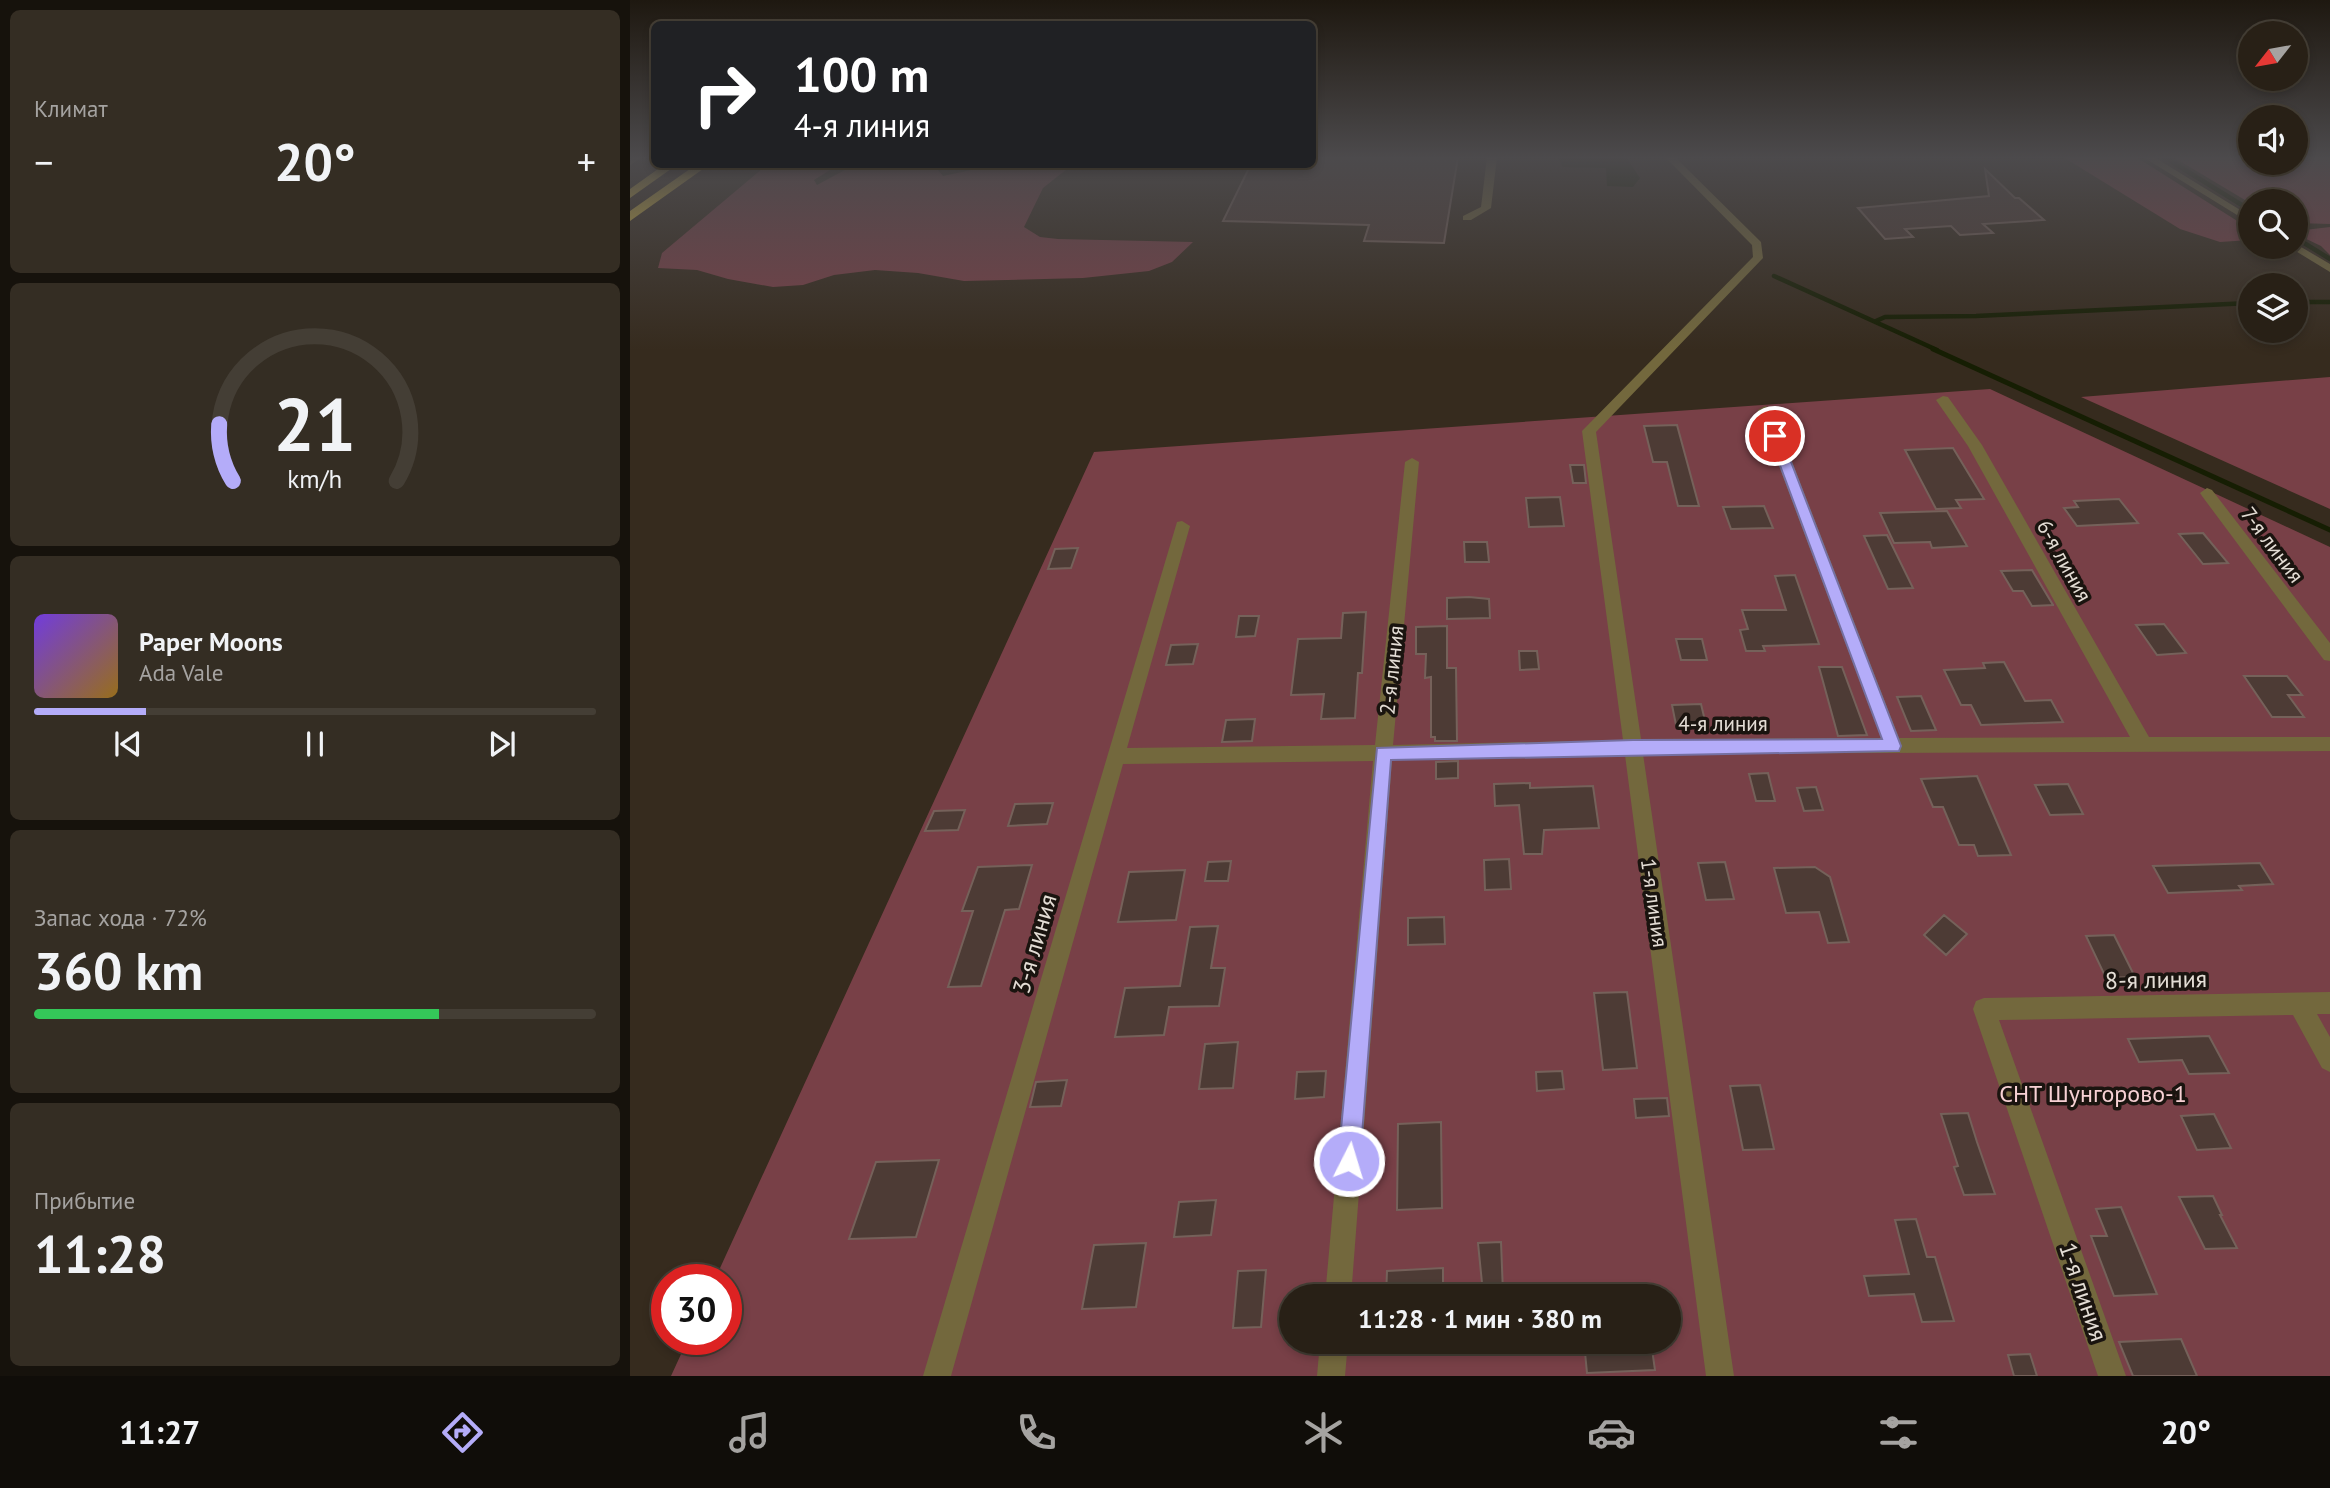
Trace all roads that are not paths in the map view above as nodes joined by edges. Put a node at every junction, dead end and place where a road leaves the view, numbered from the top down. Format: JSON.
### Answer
{"nodes":[{"id":1,"x":1734,"y":221,"type":"edge"},
{"id":2,"x":2308,"y":256,"type":"edge"},
{"id":3,"x":2330,"y":269,"type":"edge"},
{"id":4,"x":1943,"y":400,"type":"dead end"},
{"id":5,"x":1765,"y":410,"type":"dead end"},
{"id":6,"x":1412,"y":462,"type":"dead end"},
{"id":7,"x":2207,"y":494,"type":"dead end"},
{"id":8,"x":1182,"y":526,"type":"dead end"},
{"id":9,"x":2330,"y":655,"type":"edge"},
{"id":10,"x":2330,"y":744,"type":"edge"},
{"id":11,"x":2144,"y":745,"type":"junction"},
{"id":12,"x":1893,"y":746,"type":"junction"},
{"id":13,"x":1633,"y":747,"type":"junction"},
{"id":14,"x":1383,"y":753,"type":"junction"},
{"id":15,"x":1116,"y":756,"type":"junction"},
{"id":16,"x":2330,"y":1003,"type":"edge"},
{"id":17,"x":2299,"y":1004,"type":"junction"},
{"id":18,"x":1984,"y":1009,"type":"joint"},
{"id":19,"x":2330,"y":1060,"type":"edge"},
{"id":20,"x":1339,"y":1284,"type":"edge"},
{"id":21,"x":1333,"y":1354,"type":"edge"},
{"id":22,"x":937,"y":1376,"type":"edge"},
{"id":23,"x":1331,"y":1376,"type":"edge"},
{"id":24,"x":1720,"y":1376,"type":"edge"},
{"id":25,"x":2112,"y":1376,"type":"edge"}],
"edges":[{"from":1,"to":13,"type":"street","name":"1-я линия"},
{"from":2,"to":3,"type":"street"},
{"from":4,"to":11,"type":"street","name":"6-я линия"},
{"from":5,"to":12,"type":"street"},
{"from":6,"to":14,"type":"street","name":"2-я линия"},
{"from":7,"to":9,"type":"street","name":"7-я линия"},
{"from":8,"to":15,"type":"street","name":"3-я линия"},
{"from":10,"to":11,"type":"street","name":"4-я линия"},
{"from":11,"to":12,"type":"street","name":"4-я линия"},
{"from":12,"to":13,"type":"street","name":"4-я линия"},
{"from":13,"to":14,"type":"street","name":"4-я линия"},
{"from":13,"to":24,"type":"street","name":"1-я линия"},
{"from":14,"to":15,"type":"street","name":"4-я линия"},
{"from":14,"to":20,"type":"street","name":"2-я линия"},
{"from":15,"to":22,"type":"street","name":"3-я линия"},
{"from":16,"to":17,"type":"street","name":"8-я линия"},
{"from":17,"to":18,"type":"street","name":"8-я линия"},
{"from":17,"to":19,"type":"street"},
{"from":18,"to":25,"type":"street","name":"1-я линия"},
{"from":21,"to":23,"type":"street"}]}
